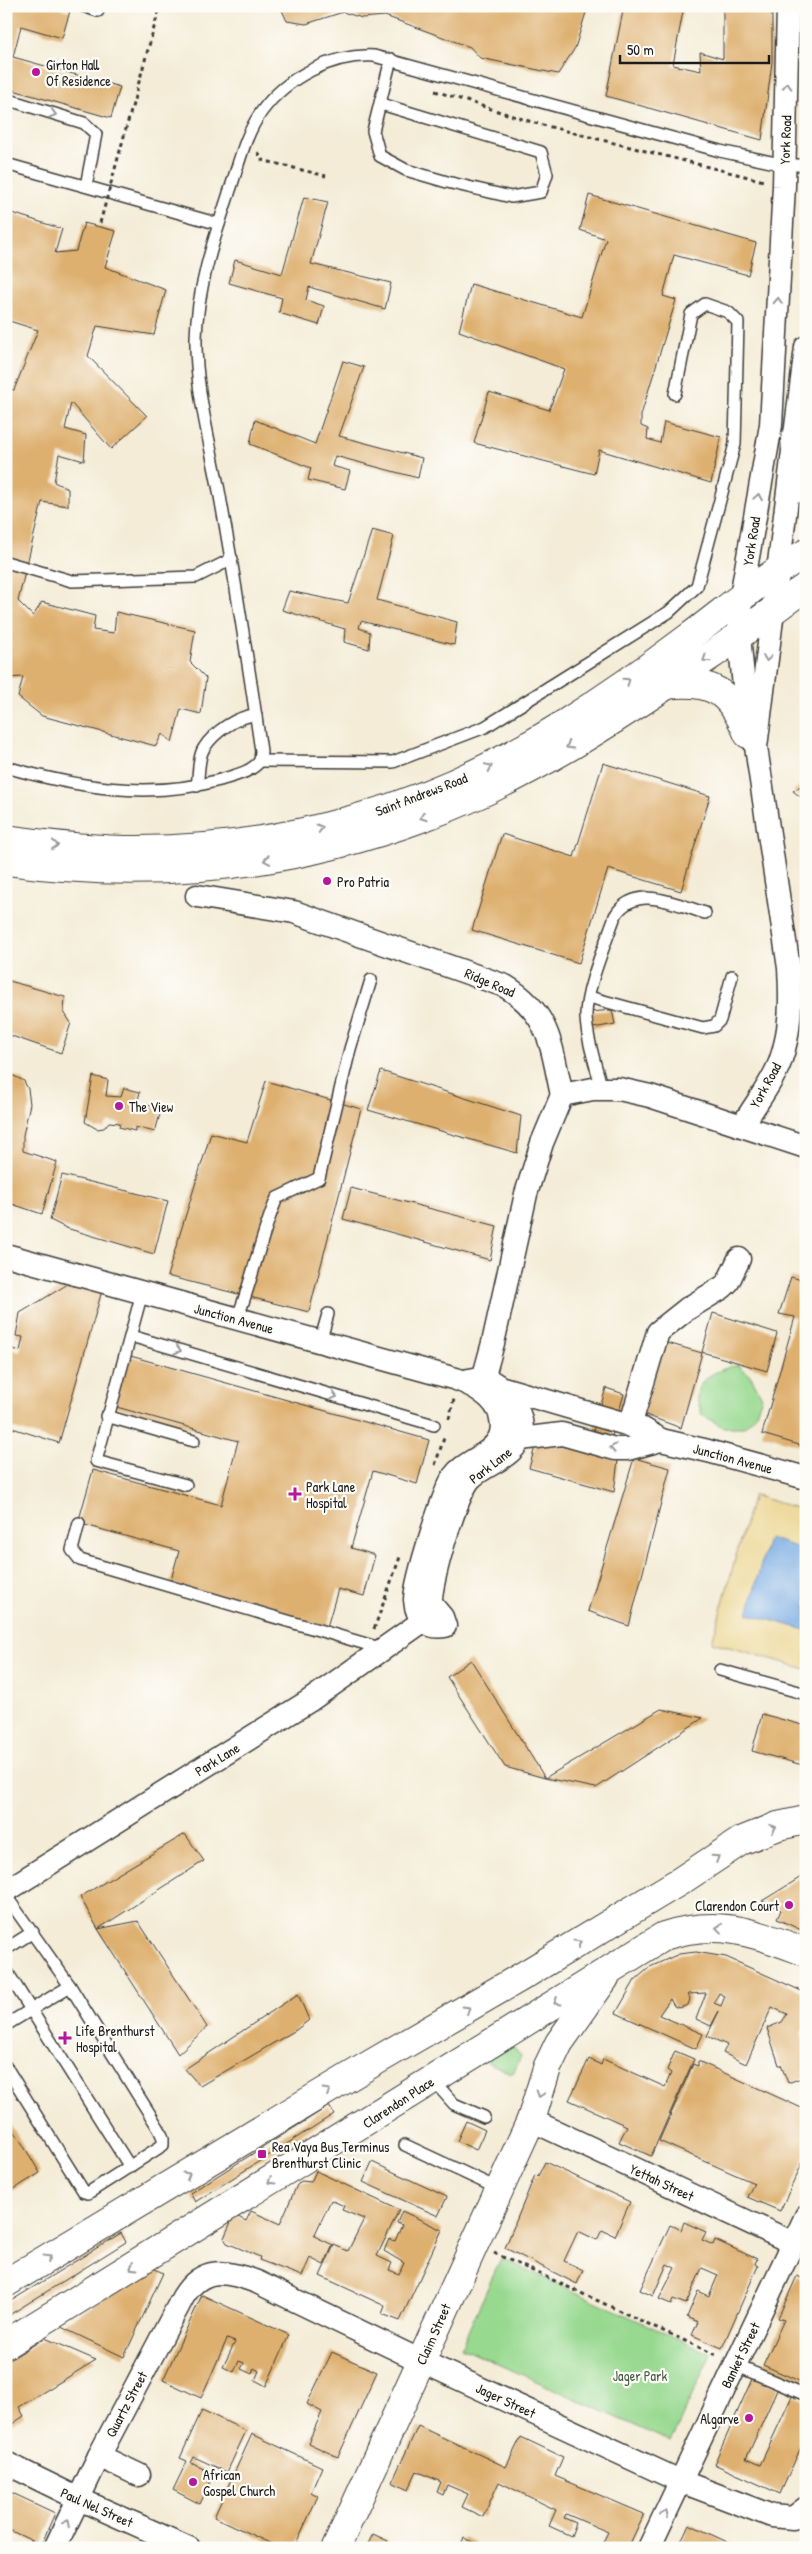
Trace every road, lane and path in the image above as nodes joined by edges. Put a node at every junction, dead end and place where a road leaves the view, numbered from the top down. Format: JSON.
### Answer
{"nodes":[{"id":1,"x":83,"y":6,"type":"edge"},
{"id":2,"x":160,"y":6,"type":"edge"},
{"id":3,"x":788,"y":6,"type":"edge"},
{"id":4,"x":98,"y":11,"type":"dead end"},
{"id":5,"x":391,"y":59,"type":"junction"},
{"id":6,"x":6,"y":99,"type":"edge"},
{"id":7,"x":381,"y":104,"type":"junction"},
{"id":8,"x":6,"y":164,"type":"edge"},
{"id":9,"x":795,"y":165,"type":"edge"},
{"id":10,"x":86,"y":186,"type":"junction"},
{"id":11,"x":100,"y":223,"type":"dead end"},
{"id":12,"x":219,"y":224,"type":"junction"},
{"id":13,"x":777,"y":334,"type":"junction"},
{"id":14,"x":806,"y":337,"type":"edge"},
{"id":15,"x":806,"y":347,"type":"edge"},
{"id":16,"x":675,"y":394,"type":"dead end"},
{"id":17,"x":795,"y":439,"type":"junction"},
{"id":18,"x":806,"y":490,"type":"edge"},
{"id":19,"x":806,"y":553,"type":"edge"},
{"id":20,"x":232,"y":559,"type":"junction"},
{"id":21,"x":6,"y":562,"type":"edge"},
{"id":22,"x":778,"y":569,"type":"junction"},
{"id":23,"x":806,"y":587,"type":"edge"},
{"id":24,"x":742,"y":597,"type":"junction"},
{"id":25,"x":774,"y":609,"type":"junction"},
{"id":26,"x":739,"y":636,"type":"junction"},
{"id":27,"x":665,"y":685,"type":"junction"},
{"id":28,"x":256,"y":715,"type":"junction"},
{"id":29,"x":752,"y":740,"type":"junction"},
{"id":30,"x":260,"y":761,"type":"junction"},
{"id":31,"x":6,"y":767,"type":"edge"},
{"id":32,"x":197,"y":786,"type":"junction"},
{"id":33,"x":6,"y":839,"type":"edge"},
{"id":34,"x":6,"y":861,"type":"edge"},
{"id":35,"x":197,"y":896,"type":"dead end"},
{"id":36,"x":705,"y":913,"type":"dead end"},
{"id":37,"x":732,"y":976,"type":"dead end"},
{"id":38,"x":371,"y":980,"type":"dead end"},
{"id":39,"x":589,"y":997,"type":"junction"},
{"id":40,"x":602,"y":1089,"type":"junction"},
{"id":41,"x":562,"y":1095,"type":"junction"},
{"id":42,"x":743,"y":1125,"type":"junction"},
{"id":43,"x":806,"y":1147,"type":"edge"},
{"id":44,"x":6,"y":1255,"type":"edge"},
{"id":45,"x":739,"y":1259,"type":"dead end"},
{"id":46,"x":142,"y":1293,"type":"junction"},
{"id":47,"x":328,"y":1314,"type":"dead end"},
{"id":48,"x":237,"y":1318,"type":"junction"},
{"id":49,"x":131,"y":1336,"type":"junction"},
{"id":50,"x":320,"y":1342,"type":"junction"},
{"id":51,"x":475,"y":1383,"type":"junction"},
{"id":52,"x":503,"y":1388,"type":"junction"},
{"id":53,"x":106,"y":1416,"type":"junction"},
{"id":54,"x":434,"y":1425,"type":"dead end"},
{"id":55,"x":630,"y":1426,"type":"junction"},
{"id":56,"x":510,"y":1436,"type":"junction"},
{"id":57,"x":661,"y":1440,"type":"junction"},
{"id":58,"x":194,"y":1441,"type":"dead end"},
{"id":59,"x":806,"y":1478,"type":"edge"},
{"id":60,"x":186,"y":1485,"type":"dead end"},
{"id":61,"x":80,"y":1523,"type":"dead end"},
{"id":62,"x":423,"y":1621,"type":"junction"},
{"id":63,"x":383,"y":1649,"type":"junction"},
{"id":64,"x":720,"y":1670,"type":"dead end"},
{"id":65,"x":806,"y":1694,"type":"edge"},
{"id":66,"x":806,"y":1820,"type":"edge"},
{"id":67,"x":6,"y":1891,"type":"edge"},
{"id":68,"x":6,"y":1896,"type":"edge"},
{"id":69,"x":33,"y":1932,"type":"junction"},
{"id":70,"x":6,"y":1949,"type":"edge"},
{"id":71,"x":806,"y":1952,"type":"edge"},
{"id":72,"x":613,"y":1967,"type":"junction"},
{"id":73,"x":6,"y":1970,"type":"edge"},
{"id":74,"x":70,"y":1986,"type":"junction"},
{"id":75,"x":31,"y":2010,"type":"junction"},
{"id":76,"x":6,"y":2025,"type":"edge"},
{"id":77,"x":6,"y":2067,"type":"edge"},
{"id":78,"x":432,"y":2079,"type":"junction"},
{"id":79,"x":484,"y":2117,"type":"dead end"},
{"id":80,"x":531,"y":2120,"type":"junction"},
{"id":81,"x":405,"y":2145,"type":"dead end"},
{"id":82,"x":130,"y":2168,"type":"junction"},
{"id":83,"x":499,"y":2189,"type":"junction"},
{"id":84,"x":806,"y":2216,"type":"edge"},
{"id":85,"x":474,"y":2243,"type":"junction"},
{"id":86,"x":800,"y":2246,"type":"edge"},
{"id":87,"x":213,"y":2273,"type":"joint"},
{"id":88,"x":6,"y":2283,"type":"edge"},
{"id":89,"x":6,"y":2344,"type":"edge"},
{"id":90,"x":421,"y":2361,"type":"junction"},
{"id":91,"x":735,"y":2364,"type":"junction"},
{"id":92,"x":806,"y":2395,"type":"edge"},
{"id":93,"x":99,"y":2456,"type":"junction"},
{"id":94,"x":6,"y":2463,"type":"edge"},
{"id":95,"x":139,"y":2475,"type":"dead end"},
{"id":96,"x":680,"y":2481,"type":"junction"},
{"id":97,"x":79,"y":2499,"type":"junction"},
{"id":98,"x":803,"y":2511,"type":"edge"},
{"id":99,"x":55,"y":2548,"type":"edge"},
{"id":100,"x":190,"y":2548,"type":"edge"},
{"id":101,"x":336,"y":2548,"type":"edge"},
{"id":102,"x":650,"y":2548,"type":"edge"}],
"edges":[{"from":1,"to":4,"type":"lane"},
{"from":2,"to":11,"type":"path","bridge":true},
{"from":9,"to":3,"type":"street","name":"York Road","one_way":true},
{"from":5,"to":7,"type":"lane"},
{"from":5,"to":9,"type":"lane"},
{"from":5,"to":12,"type":"lane"},
{"from":6,"to":10,"type":"lane","one_way":true},
{"from":7,"to":7,"type":"lane"},
{"from":8,"to":10,"type":"lane"},
{"from":13,"to":9,"type":"street","name":"York Road","one_way":true},
{"from":10,"to":12,"type":"lane"},
{"from":12,"to":20,"type":"lane"},
{"from":13,"to":14,"type":"street"},
{"from":24,"to":13,"type":"street","name":"York Road","one_way":true},
{"from":15,"to":17,"type":"street","name":"York Road"},
{"from":16,"to":30,"type":"lane"},
{"from":17,"to":18,"type":"main road"},
{"from":17,"to":22,"type":"street","name":"York Road"},
{"from":19,"to":22,"type":"main road","name":"Saint Andrews Road"},
{"from":20,"to":21,"type":"lane"},
{"from":20,"to":28,"type":"lane"},
{"from":22,"to":24,"type":"main road","name":"Saint Andrews Road"},
{"from":22,"to":25,"type":"street","name":"York Road"},
{"from":23,"to":25,"type":"main road","name":"Saint Andrews Road"},
{"from":24,"to":26,"type":"street","name":"York Road"},
{"from":33,"to":24,"type":"main road","name":"Saint Andrews Road","one_way":true},
{"from":25,"to":26,"type":"main road","name":"Saint Andrews Road"},
{"from":25,"to":29,"type":"street","name":"York Road","one_way":true},
{"from":26,"to":27,"type":"main road","name":"Saint Andrews Road","one_way":true},
{"from":26,"to":29,"type":"street","name":"York Road"},
{"from":27,"to":29,"type":"main road"},
{"from":27,"to":34,"type":"main road","name":"Saint Andrews Road","one_way":true},
{"from":28,"to":30,"type":"lane"},
{"from":28,"to":32,"type":"lane"},
{"from":29,"to":42,"type":"street","name":"York Road"},
{"from":30,"to":32,"type":"lane"},
{"from":31,"to":32,"type":"lane"},
{"from":35,"to":41,"type":"street","name":"Ridge Road"},
{"from":36,"to":39,"type":"lane"},
{"from":37,"to":39,"type":"lane"},
{"from":38,"to":48,"type":"lane"},
{"from":39,"to":40,"type":"lane"},
{"from":40,"to":41,"type":"street"},
{"from":40,"to":42,"type":"street"},
{"from":41,"to":51,"type":"street"},
{"from":42,"to":43,"type":"street"},
{"from":44,"to":46,"type":"street","name":"Junction Avenue"},
{"from":45,"to":55,"type":"street"},
{"from":46,"to":48,"type":"street","name":"Junction Avenue"},
{"from":46,"to":49,"type":"lane"},
{"from":47,"to":50,"type":"lane"},
{"from":48,"to":50,"type":"street","name":"Junction Avenue"},
{"from":49,"to":53,"type":"lane"},
{"from":49,"to":54,"type":"lane","one_way":true},
{"from":50,"to":51,"type":"street","name":"Junction Avenue"},
{"from":51,"to":52,"type":"street"},
{"from":51,"to":56,"type":"street"},
{"from":52,"to":55,"type":"street","name":"Junction Avenue"},
{"from":52,"to":56,"type":"street","name":"Park Lane"},
{"from":53,"to":58,"type":"lane"},
{"from":53,"to":60,"type":"lane"},
{"from":55,"to":57,"type":"street","name":"Junction Avenue"},
{"from":57,"to":56,"type":"street","name":"Junction Avenue","one_way":true},
{"from":56,"to":62,"type":"street","name":"Park Lane"},
{"from":56,"to":62,"type":"street","name":"Park Lane"},
{"from":57,"to":59,"type":"street","name":"Junction Avenue"},
{"from":61,"to":63,"type":"lane"},
{"from":62,"to":63,"type":"street","name":"Park Lane"},
{"from":63,"to":67,"type":"street","name":"Park Lane"},
{"from":64,"to":65,"type":"lane"},
{"from":88,"to":66,"type":"main road","one_way":true},
{"from":68,"to":69,"type":"lane"},
{"from":69,"to":70,"type":"lane"},
{"from":69,"to":74,"type":"lane"},
{"from":71,"to":72,"type":"main road","name":"Clarendon Place","one_way":true},
{"from":72,"to":78,"type":"main road","name":"Clarendon Place","one_way":true},
{"from":72,"to":80,"type":"main road","name":"Claim Street","one_way":true},
{"from":73,"to":75,"type":"lane"},
{"from":74,"to":75,"type":"lane"},
{"from":74,"to":82,"type":"lane"},
{"from":75,"to":76,"type":"lane"},
{"from":75,"to":82,"type":"lane"},
{"from":77,"to":82,"type":"lane"},
{"from":78,"to":79,"type":"lane"},
{"from":78,"to":89,"type":"main road","name":"Clarendon Place","one_way":true},
{"from":80,"to":83,"type":"main road","name":"Claim Street"},
{"from":80,"to":86,"type":"street","name":"Yettah Street"},
{"from":81,"to":83,"type":"lane"},
{"from":83,"to":85,"type":"main road","name":"Claim Street"},
{"from":84,"to":86,"type":"street","name":"Banket Street"},
{"from":85,"to":90,"type":"main road","name":"Claim Street"},
{"from":85,"to":91,"type":"path"},
{"from":86,"to":91,"type":"street","name":"Banket Street"},
{"from":87,"to":90,"type":"street","name":"Jager Street"},
{"from":87,"to":93,"type":"street","name":"Quartz Street"},
{"from":90,"to":96,"type":"street","name":"Jager Street"},
{"from":90,"to":101,"type":"main road","name":"Claim Street"},
{"from":91,"to":92,"type":"lane"},
{"from":91,"to":96,"type":"street","name":"Banket Street"},
{"from":93,"to":95,"type":"street"},
{"from":93,"to":97,"type":"street","name":"Quartz Street"},
{"from":94,"to":97,"type":"street","name":"Paul Nel Street"},
{"from":96,"to":98,"type":"street","name":"Jager Street"},
{"from":102,"to":96,"type":"street","name":"Banket Street","one_way":true},
{"from":99,"to":97,"type":"street","name":"Quartz Street","one_way":true},
{"from":97,"to":100,"type":"street","name":"Paul Nel Street"}]}
